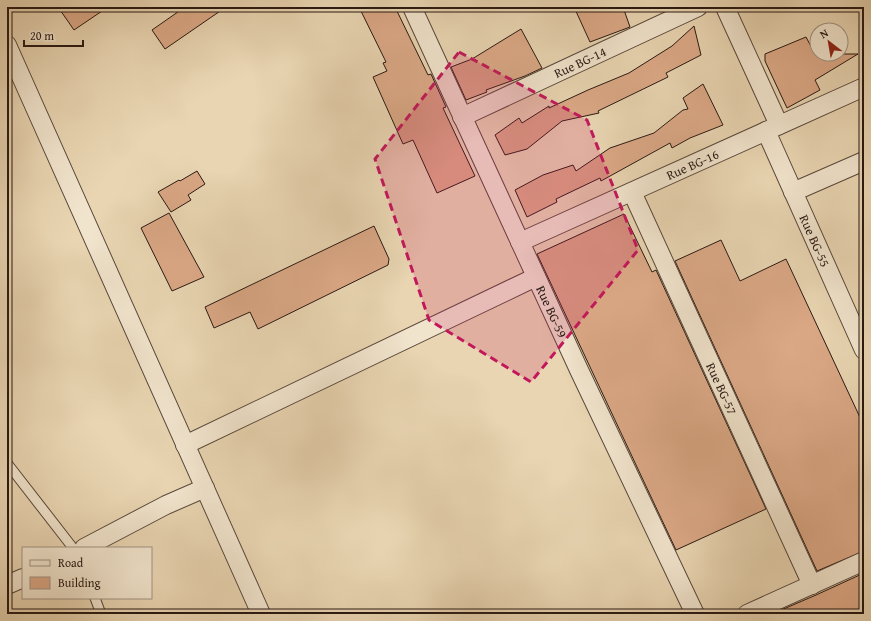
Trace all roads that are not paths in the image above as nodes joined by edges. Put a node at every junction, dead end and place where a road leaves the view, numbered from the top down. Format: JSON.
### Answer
{"nodes":[{"id":1,"x":412,"y":7,"type":"edge"},
{"id":2,"x":698,"y":7,"type":"edge"},
{"id":3,"x":725,"y":7,"type":"edge"},
{"id":4,"x":7,"y":45,"type":"edge"},
{"id":5,"x":864,"y":87,"type":"edge"},
{"id":6,"x":462,"y":117,"type":"junction"},
{"id":7,"x":773,"y":128,"type":"junction"},
{"id":8,"x":864,"y":161,"type":"edge"},
{"id":9,"x":632,"y":192,"type":"junction"},
{"id":10,"x":793,"y":192,"type":"junction"},
{"id":11,"x":520,"y":242,"type":"junction"},
{"id":12,"x":536,"y":277,"type":"junction"},
{"id":13,"x":864,"y":350,"type":"edge"},
{"id":14,"x":186,"y":445,"type":"junction"},
{"id":15,"x":7,"y":464,"type":"edge"},
{"id":16,"x":205,"y":488,"type":"junction"},
{"id":17,"x":72,"y":547,"type":"edge"},
{"id":18,"x":86,"y":547,"type":"edge"},
{"id":19,"x":864,"y":561,"type":"edge"},
{"id":20,"x":22,"y":578,"type":"edge"},
{"id":21,"x":7,"y":585,"type":"edge"},
{"id":22,"x":812,"y":585,"type":"junction"},
{"id":23,"x":95,"y":599,"type":"edge"},
{"id":24,"x":101,"y":614,"type":"edge"},
{"id":25,"x":261,"y":614,"type":"edge"},
{"id":26,"x":695,"y":614,"type":"edge"},
{"id":27,"x":747,"y":614,"type":"edge"}],
"edges":[{"from":1,"to":6,"type":"street","name":"Rue BG-59"},
{"from":2,"to":6,"type":"street","name":"Rue BG-14"},
{"from":3,"to":7,"type":"street","name":"Rue BG-55"},
{"from":4,"to":14,"type":"street"},
{"from":5,"to":7,"type":"street","name":"Rue BG-16"},
{"from":6,"to":11,"type":"street","name":"Rue BG-59"},
{"from":7,"to":9,"type":"street","name":"Rue BG-16"},
{"from":7,"to":10,"type":"street","name":"Rue BG-55"},
{"from":8,"to":10,"type":"street"},
{"from":9,"to":11,"type":"street","name":"Rue BG-16"},
{"from":9,"to":22,"type":"street","name":"Rue BG-57"},
{"from":10,"to":13,"type":"street","name":"Rue BG-55"},
{"from":11,"to":12,"type":"street","name":"Rue BG-59"},
{"from":12,"to":14,"type":"street"},
{"from":12,"to":26,"type":"street","name":"Rue BG-59"},
{"from":14,"to":16,"type":"street"},
{"from":15,"to":17,"type":"lane"},
{"from":16,"to":18,"type":"street"},
{"from":16,"to":25,"type":"street"},
{"from":19,"to":22,"type":"street"},
{"from":20,"to":21,"type":"street"},
{"from":22,"to":27,"type":"street"},
{"from":23,"to":24,"type":"lane"}]}
